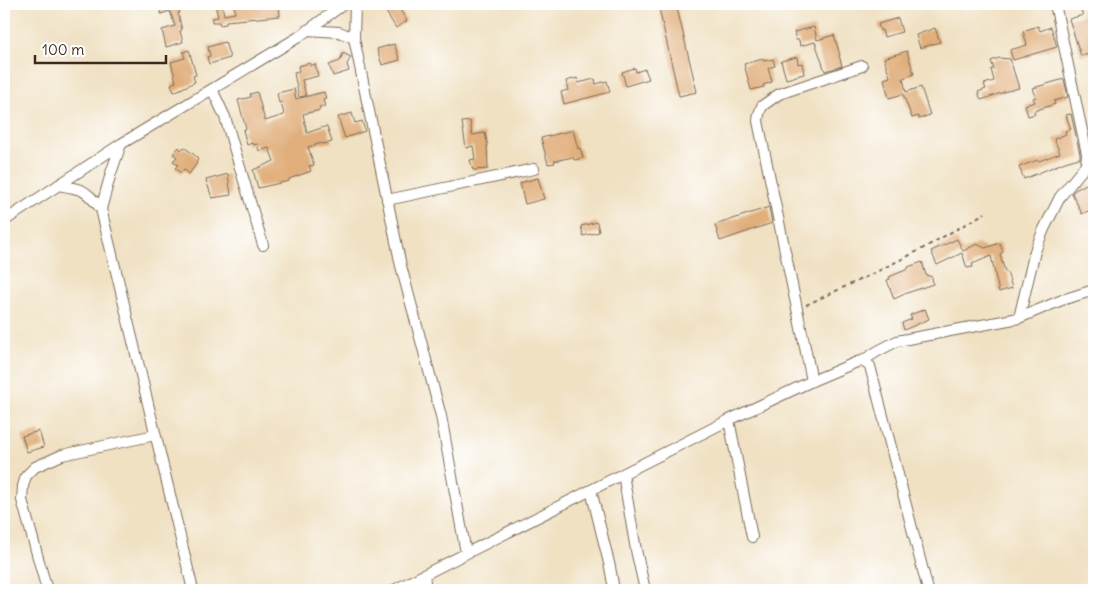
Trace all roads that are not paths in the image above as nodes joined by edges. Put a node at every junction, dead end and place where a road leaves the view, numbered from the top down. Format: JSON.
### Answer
{"nodes":[{"id":1,"x":344,"y":4,"type":"edge"},
{"id":2,"x":355,"y":4,"type":"edge"},
{"id":3,"x":1055,"y":4,"type":"edge"},
{"id":4,"x":306,"y":30,"type":"junction"},
{"id":5,"x":354,"y":38,"type":"junction"},
{"id":6,"x":862,"y":66,"type":"dead end"},
{"id":7,"x":212,"y":89,"type":"junction"},
{"id":8,"x":121,"y":144,"type":"junction"},
{"id":9,"x":1091,"y":163,"type":"edge"},
{"id":10,"x":534,"y":169,"type":"dead end"},
{"id":11,"x":58,"y":185,"type":"junction"},
{"id":12,"x":388,"y":200,"type":"junction"},
{"id":13,"x":101,"y":209,"type":"junction"},
{"id":14,"x":4,"y":220,"type":"edge"},
{"id":15,"x":262,"y":245,"type":"dead end"},
{"id":16,"x":1094,"y":290,"type":"edge"},
{"id":17,"x":1019,"y":318,"type":"junction"},
{"id":18,"x":862,"y":361,"type":"junction"},
{"id":19,"x":812,"y":380,"type":"junction"},
{"id":20,"x":728,"y":420,"type":"junction"},
{"id":21,"x":155,"y":435,"type":"junction"},
{"id":22,"x":623,"y":474,"type":"junction"},
{"id":23,"x":591,"y":490,"type":"junction"},
{"id":24,"x":752,"y":537,"type":"dead end"},
{"id":25,"x":466,"y":554,"type":"junction"},
{"id":26,"x":424,"y":575,"type":"junction"},
{"id":27,"x":47,"y":590,"type":"edge"},
{"id":28,"x":193,"y":590,"type":"edge"},
{"id":29,"x":394,"y":590,"type":"edge"},
{"id":30,"x":426,"y":590,"type":"edge"},
{"id":31,"x":614,"y":590,"type":"edge"},
{"id":32,"x":645,"y":590,"type":"edge"},
{"id":33,"x":928,"y":590,"type":"edge"}],
"edges":[{"from":1,"to":4,"type":"street"},
{"from":2,"to":5,"type":"street"},
{"from":3,"to":9,"type":"street"},
{"from":4,"to":5,"type":"street"},
{"from":4,"to":7,"type":"street"},
{"from":5,"to":12,"type":"street"},
{"from":6,"to":19,"type":"street"},
{"from":7,"to":8,"type":"street"},
{"from":7,"to":15,"type":"street"},
{"from":8,"to":11,"type":"street"},
{"from":8,"to":13,"type":"street"},
{"from":9,"to":17,"type":"street"},
{"from":10,"to":12,"type":"street"},
{"from":11,"to":13,"type":"street"},
{"from":11,"to":14,"type":"street"},
{"from":12,"to":25,"type":"street"},
{"from":13,"to":21,"type":"street"},
{"from":16,"to":17,"type":"street"},
{"from":17,"to":18,"type":"street"},
{"from":18,"to":19,"type":"street"},
{"from":18,"to":33,"type":"street"},
{"from":19,"to":20,"type":"street"},
{"from":20,"to":22,"type":"street"},
{"from":20,"to":24,"type":"street"},
{"from":21,"to":27,"type":"street"},
{"from":21,"to":28,"type":"street"},
{"from":22,"to":23,"type":"street"},
{"from":22,"to":32,"type":"street"},
{"from":23,"to":25,"type":"street"},
{"from":23,"to":31,"type":"street"},
{"from":25,"to":26,"type":"street"},
{"from":26,"to":29,"type":"street"},
{"from":26,"to":30,"type":"street"}]}
